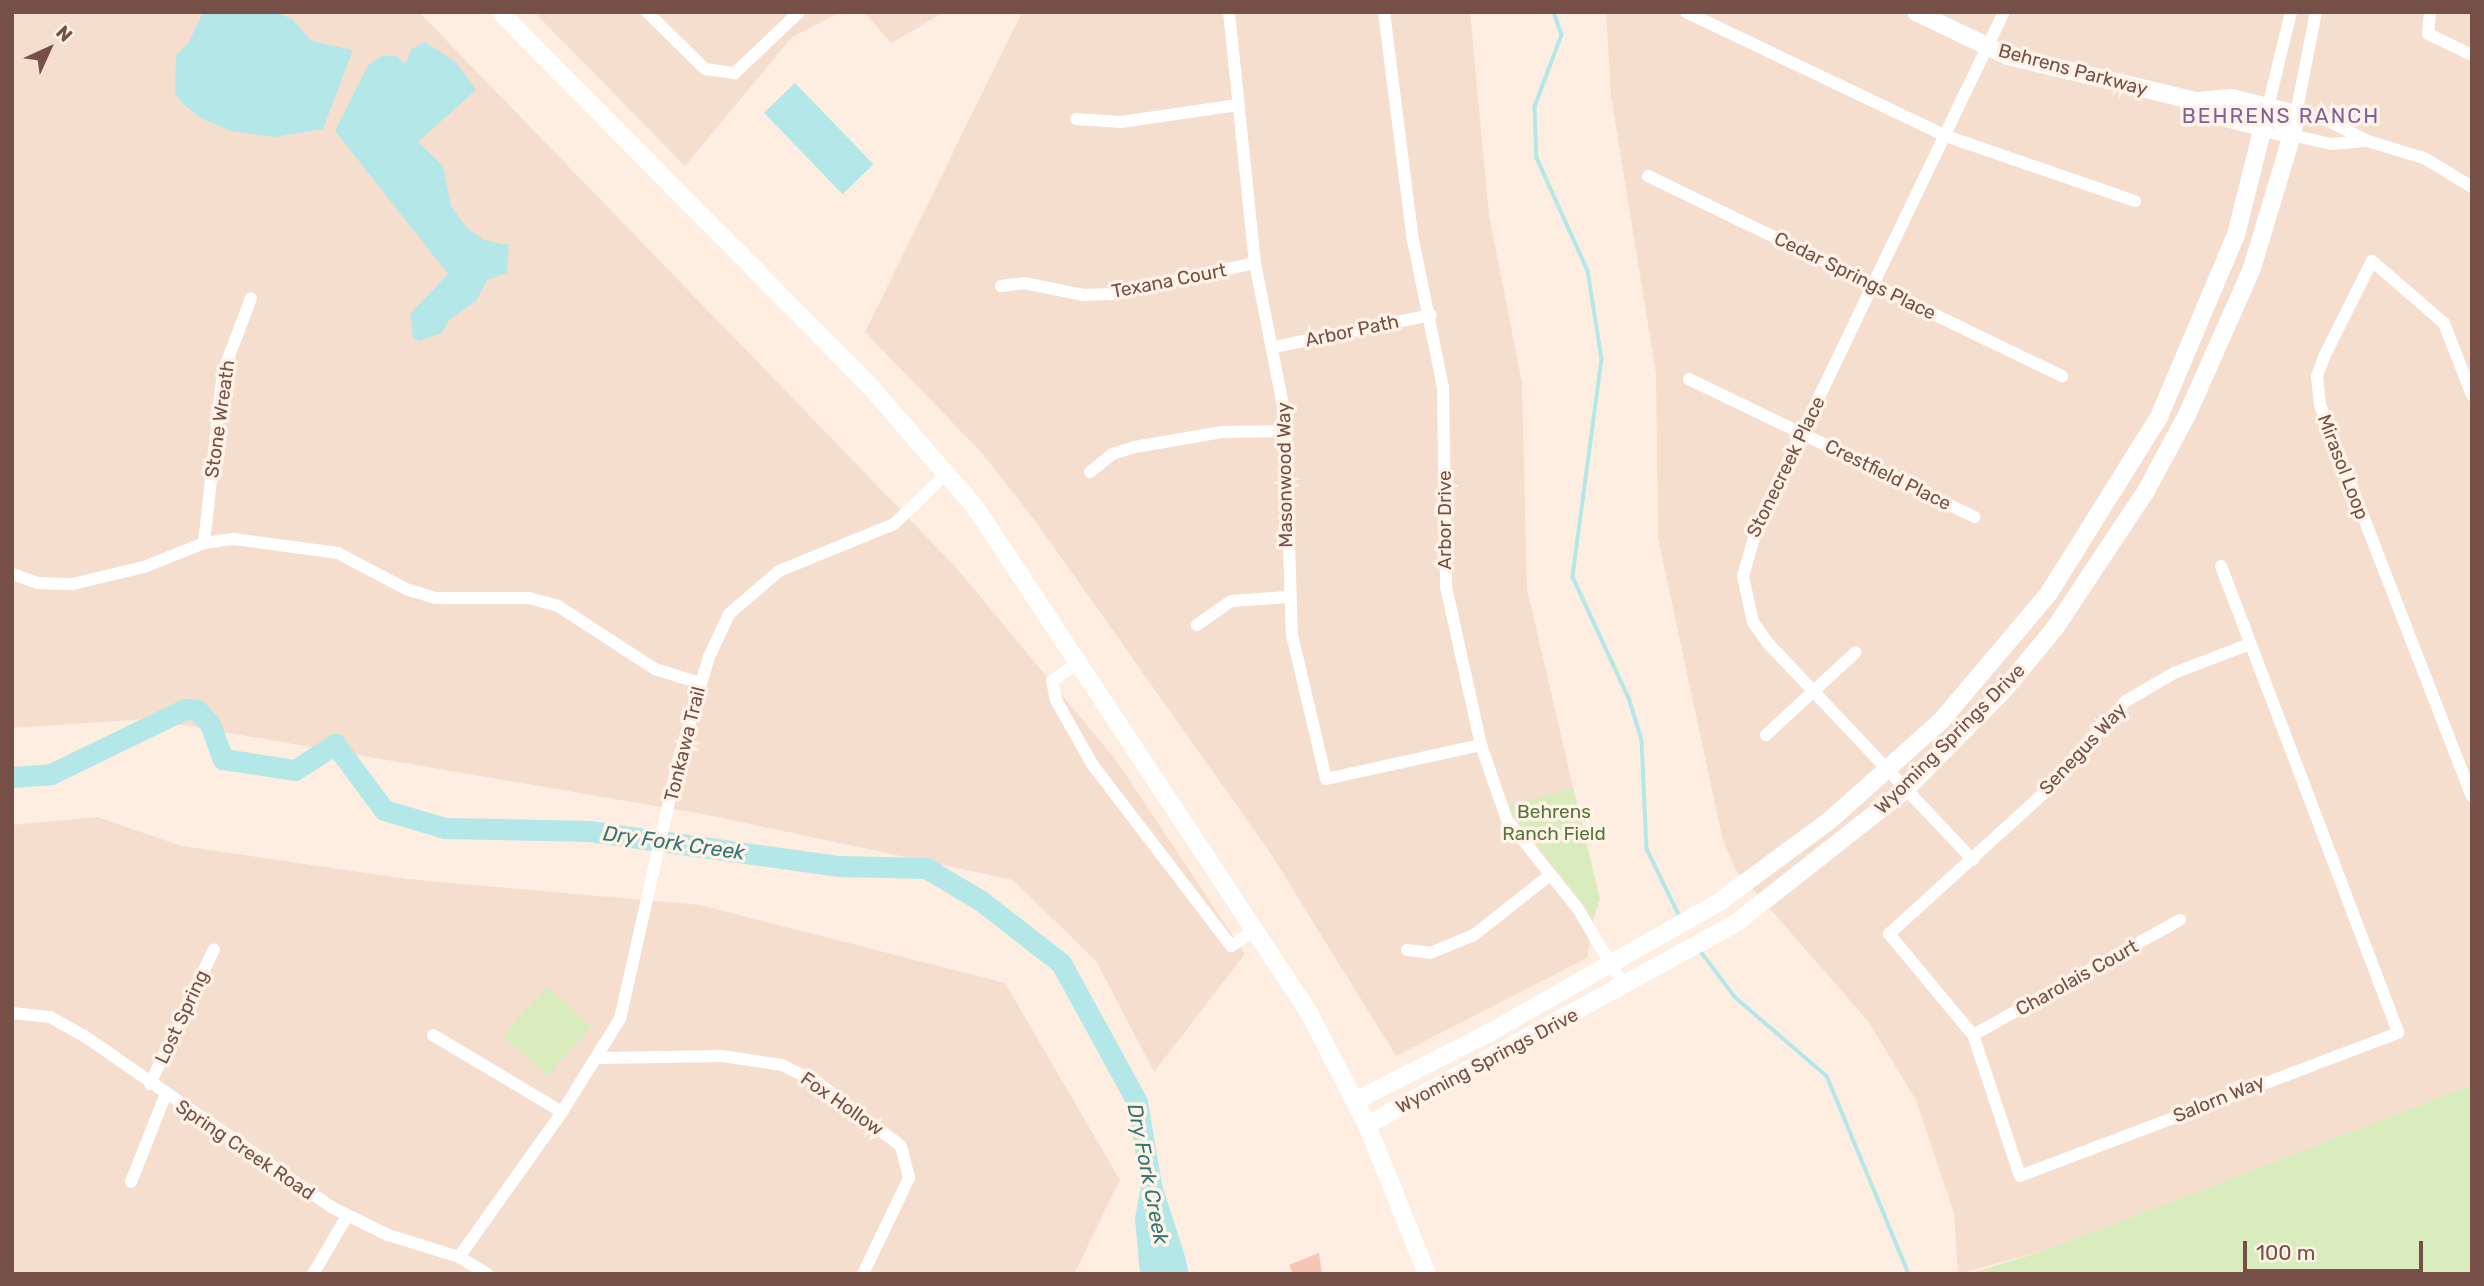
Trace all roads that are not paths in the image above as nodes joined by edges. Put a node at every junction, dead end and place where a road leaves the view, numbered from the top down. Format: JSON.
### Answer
{"nodes":[{"id":1,"x":500,"y":12,"type":"edge"},
{"id":2,"x":647,"y":12,"type":"edge"},
{"id":3,"x":799,"y":12,"type":"edge"},
{"id":4,"x":1229,"y":12,"type":"edge"},
{"id":5,"x":1384,"y":12,"type":"edge"},
{"id":6,"x":1686,"y":12,"type":"edge"},
{"id":7,"x":1916,"y":12,"type":"edge"},
{"id":8,"x":2004,"y":12,"type":"edge"},
{"id":9,"x":2291,"y":12,"type":"edge"},
{"id":10,"x":2316,"y":12,"type":"edge"},
{"id":11,"x":2430,"y":12,"type":"edge"},
{"id":12,"x":1988,"y":47,"type":"junction"},
{"id":13,"x":2472,"y":55,"type":"edge"},
{"id":14,"x":2196,"y":102,"type":"junction"},
{"id":15,"x":1238,"y":105,"type":"junction"},
{"id":16,"x":2269,"y":107,"type":"junction"},
{"id":17,"x":2296,"y":114,"type":"junction"},
{"id":18,"x":1076,"y":119,"type":"dead end"},
{"id":19,"x":2263,"y":128,"type":"junction"},
{"id":20,"x":2292,"y":135,"type":"junction"},
{"id":21,"x":1946,"y":136,"type":"junction"},
{"id":22,"x":2368,"y":141,"type":"junction"},
{"id":23,"x":1648,"y":176,"type":"dead end"},
{"id":24,"x":2472,"y":187,"type":"edge"},
{"id":25,"x":2135,"y":201,"type":"dead end"},
{"id":26,"x":1255,"y":264,"type":"junction"},
{"id":27,"x":1874,"y":285,"type":"junction"},
{"id":28,"x":1001,"y":286,"type":"dead end"},
{"id":29,"x":251,"y":299,"type":"dead end"},
{"id":30,"x":1431,"y":315,"type":"junction"},
{"id":31,"x":1274,"y":347,"type":"junction"},
{"id":32,"x":2062,"y":376,"type":"dead end"},
{"id":33,"x":1689,"y":379,"type":"dead end"},
{"id":34,"x":2472,"y":395,"type":"edge"},
{"id":35,"x":1285,"y":431,"type":"junction"},
{"id":36,"x":1802,"y":433,"type":"junction"},
{"id":37,"x":1090,"y":472,"type":"dead end"},
{"id":38,"x":947,"y":473,"type":"junction"},
{"id":39,"x":1974,"y":517,"type":"dead end"},
{"id":40,"x":204,"y":543,"type":"junction"},
{"id":41,"x":2221,"y":566,"type":"dead end"},
{"id":42,"x":12,"y":574,"type":"edge"},
{"id":43,"x":1288,"y":597,"type":"junction"},
{"id":44,"x":1197,"y":625,"type":"dead end"},
{"id":45,"x":2247,"y":645,"type":"junction"},
{"id":46,"x":1856,"y":652,"type":"dead end"},
{"id":47,"x":1080,"y":662,"type":"junction"},
{"id":48,"x":701,"y":683,"type":"junction"},
{"id":49,"x":1814,"y":692,"type":"junction"},
{"id":50,"x":1766,"y":735,"type":"dead end"},
{"id":51,"x":1481,"y":745,"type":"junction"},
{"id":52,"x":1888,"y":773,"type":"junction"},
{"id":53,"x":1904,"y":791,"type":"junction"},
{"id":54,"x":2472,"y":796,"type":"edge"},
{"id":55,"x":1973,"y":860,"type":"junction"},
{"id":56,"x":1550,"y":875,"type":"junction"},
{"id":57,"x":2180,"y":920,"type":"dead end"},
{"id":58,"x":1256,"y":929,"type":"junction"},
{"id":59,"x":214,"y":949,"type":"dead end"},
{"id":60,"x":1407,"y":950,"type":"dead end"},
{"id":61,"x":1611,"y":965,"type":"junction"},
{"id":62,"x":1624,"y":986,"type":"junction"},
{"id":63,"x":12,"y":1013,"type":"edge"},
{"id":64,"x":433,"y":1035,"type":"dead end"},
{"id":65,"x":1973,"y":1035,"type":"junction"},
{"id":66,"x":599,"y":1058,"type":"junction"},
{"id":67,"x":150,"y":1084,"type":"junction"},
{"id":68,"x":165,"y":1096,"type":"junction"},
{"id":69,"x":1355,"y":1101,"type":"junction"},
{"id":70,"x":562,"y":1112,"type":"junction"},
{"id":71,"x":1367,"y":1125,"type":"junction"},
{"id":72,"x":131,"y":1182,"type":"dead end"},
{"id":73,"x":347,"y":1216,"type":"junction"},
{"id":74,"x":459,"y":1257,"type":"junction"},
{"id":75,"x":313,"y":1274,"type":"edge"},
{"id":76,"x":487,"y":1274,"type":"edge"},
{"id":77,"x":863,"y":1274,"type":"edge"},
{"id":78,"x":1427,"y":1274,"type":"edge"}],
"edges":[{"from":1,"to":38,"type":"street"},
{"from":2,"to":3,"type":"street"},
{"from":4,"to":15,"type":"street","name":"Masonwood Way"},
{"from":5,"to":30,"type":"street","name":"Arbor Drive"},
{"from":6,"to":21,"type":"street"},
{"from":7,"to":12,"type":"street","name":"Behrens Parkway"},
{"from":8,"to":12,"type":"street","name":"Stonecreek Place"},
{"from":9,"to":16,"type":"street","name":"Wyoming Springs Drive"},
{"from":10,"to":17,"type":"street","name":"Wyoming Springs Drive"},
{"from":11,"to":13,"type":"street"},
{"from":12,"to":14,"type":"street","name":"Behrens Parkway"},
{"from":12,"to":21,"type":"street","name":"Stonecreek Place"},
{"from":14,"to":16,"type":"street","name":"Behrens Parkway"},
{"from":14,"to":19,"type":"street","name":"Behrens Parkway"},
{"from":15,"to":18,"type":"street"},
{"from":15,"to":26,"type":"street","name":"Masonwood Way"},
{"from":16,"to":17,"type":"street","name":"Behrens Parkway"},
{"from":16,"to":19,"type":"street","name":"Wyoming Springs Drive"},
{"from":17,"to":20,"type":"street","name":"Wyoming Springs Drive"},
{"from":17,"to":22,"type":"street","name":"Behrens Parkway"},
{"from":19,"to":20,"type":"street","name":"Behrens Parkway"},
{"from":19,"to":52,"type":"street","name":"Wyoming Springs Drive"},
{"from":20,"to":22,"type":"street","name":"Behrens Parkway"},
{"from":20,"to":53,"type":"street","name":"Wyoming Springs Drive"},
{"from":21,"to":25,"type":"street"},
{"from":21,"to":27,"type":"street","name":"Stonecreek Place"},
{"from":22,"to":24,"type":"street","name":"Behrens Parkway"},
{"from":23,"to":27,"type":"street","name":"Cedar Springs Place"},
{"from":26,"to":28,"type":"street","name":"Texana Court"},
{"from":26,"to":31,"type":"street","name":"Masonwood Way"},
{"from":27,"to":32,"type":"street","name":"Cedar Springs Place"},
{"from":27,"to":36,"type":"street","name":"Stonecreek Place"},
{"from":29,"to":40,"type":"street","name":"Stone Wreath"},
{"from":30,"to":31,"type":"street","name":"Arbor Path"},
{"from":30,"to":51,"type":"street","name":"Arbor Drive"},
{"from":31,"to":35,"type":"street","name":"Masonwood Way"},
{"from":33,"to":36,"type":"street","name":"Crestfield Place"},
{"from":34,"to":54,"type":"street","name":"Mirasol Loop"},
{"from":35,"to":37,"type":"street"},
{"from":35,"to":43,"type":"street","name":"Masonwood Way"},
{"from":36,"to":39,"type":"street","name":"Crestfield Place"},
{"from":36,"to":49,"type":"street","name":"Stonecreek Place"},
{"from":38,"to":47,"type":"street"},
{"from":38,"to":48,"type":"street","name":"Tonkawa Trail"},
{"from":40,"to":42,"type":"street"},
{"from":40,"to":48,"type":"street"},
{"from":41,"to":45,"type":"street"},
{"from":43,"to":44,"type":"street"},
{"from":43,"to":51,"type":"street","name":"Masonwood Way"},
{"from":45,"to":55,"type":"street","name":"Senegus Way"},
{"from":45,"to":65,"type":"street","name":"Salorn Way"},
{"from":46,"to":49,"type":"street"},
{"from":47,"to":58,"type":"street"},
{"from":47,"to":58,"type":"street"},
{"from":48,"to":66,"type":"street","name":"Tonkawa Trail"},
{"from":49,"to":50,"type":"street"},
{"from":49,"to":52,"type":"street","name":"Stonecreek Place"},
{"from":51,"to":56,"type":"street","name":"Arbor Drive"},
{"from":52,"to":53,"type":"street"},
{"from":52,"to":61,"type":"street","name":"Wyoming Springs Drive"},
{"from":53,"to":55,"type":"street"},
{"from":53,"to":62,"type":"street","name":"Wyoming Springs Drive"},
{"from":55,"to":65,"type":"street","name":"Salorn Way"},
{"from":56,"to":60,"type":"street"},
{"from":56,"to":61,"type":"street","name":"Arbor Drive"},
{"from":57,"to":65,"type":"street","name":"Charolais Court"},
{"from":58,"to":69,"type":"street"},
{"from":59,"to":67,"type":"street","name":"Lost Spring"},
{"from":61,"to":62,"type":"street","name":"Arbor Drive"},
{"from":61,"to":69,"type":"street","name":"Wyoming Springs Drive"},
{"from":62,"to":71,"type":"street","name":"Wyoming Springs Drive"},
{"from":63,"to":67,"type":"street","name":"Spring Creek Road"},
{"from":64,"to":70,"type":"street"},
{"from":66,"to":70,"type":"street","name":"Tonkawa Trail"},
{"from":66,"to":77,"type":"street","name":"Fox Hollow"},
{"from":67,"to":68,"type":"street","name":"Spring Creek Road"},
{"from":68,"to":72,"type":"street"},
{"from":68,"to":73,"type":"street","name":"Spring Creek Road"},
{"from":69,"to":71,"type":"street"},
{"from":70,"to":74,"type":"street","name":"Tonkawa Trail"},
{"from":71,"to":78,"type":"street"},
{"from":73,"to":74,"type":"street","name":"Spring Creek Road"},
{"from":73,"to":75,"type":"street"},
{"from":74,"to":76,"type":"street","name":"Spring Creek Road"}]}
